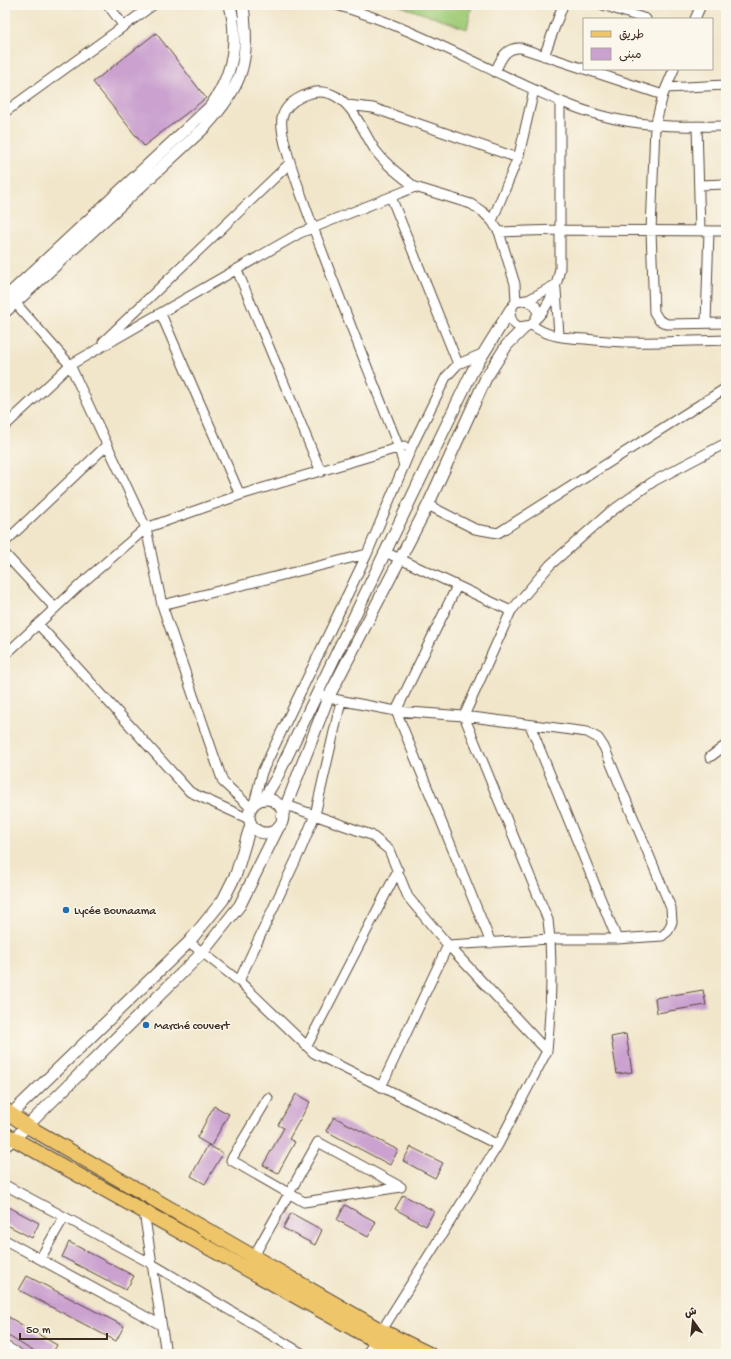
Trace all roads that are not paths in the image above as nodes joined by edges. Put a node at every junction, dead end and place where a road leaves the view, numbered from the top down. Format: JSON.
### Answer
{"nodes":[{"id":1,"x":108,"y":5,"type":"edge"},
{"id":2,"x":147,"y":5,"type":"edge"},
{"id":3,"x":153,"y":5,"type":"edge"},
{"id":4,"x":230,"y":5,"type":"edge"},
{"id":5,"x":243,"y":5,"type":"edge"},
{"id":6,"x":336,"y":5,"type":"edge"},
{"id":7,"x":563,"y":5,"type":"edge"},
{"id":8,"x":603,"y":5,"type":"edge"},
{"id":9,"x":701,"y":5,"type":"edge"},
{"id":10,"x":137,"y":15,"type":"junction"},
{"id":11,"x":643,"y":18,"type":"edge"},
{"id":12,"x":695,"y":18,"type":"edge"},
{"id":13,"x":123,"y":25,"type":"junction"},
{"id":14,"x":544,"y":56,"type":"junction"},
{"id":15,"x":583,"y":68,"type":"edge"},
{"id":16,"x":591,"y":70,"type":"edge"},
{"id":17,"x":674,"y":70,"type":"edge"},
{"id":18,"x":495,"y":72,"type":"junction"},
{"id":19,"x":726,"y":85,"type":"edge"},
{"id":20,"x":534,"y":90,"type":"junction"},
{"id":21,"x":665,"y":92,"type":"junction"},
{"id":22,"x":560,"y":101,"type":"junction"},
{"id":23,"x":347,"y":105,"type":"junction"},
{"id":24,"x":5,"y":112,"type":"edge"},
{"id":25,"x":655,"y":126,"type":"junction"},
{"id":26,"x":698,"y":126,"type":"junction"},
{"id":27,"x":726,"y":126,"type":"edge"},
{"id":28,"x":518,"y":158,"type":"junction"},
{"id":29,"x":290,"y":163,"type":"junction"},
{"id":30,"x":726,"y":184,"type":"edge"},
{"id":31,"x":699,"y":185,"type":"junction"},
{"id":32,"x":415,"y":187,"type":"junction"},
{"id":33,"x":391,"y":197,"type":"junction"},
{"id":34,"x":492,"y":221,"type":"junction"},
{"id":35,"x":313,"y":228,"type":"junction"},
{"id":36,"x":560,"y":230,"type":"junction"},
{"id":37,"x":651,"y":231,"type":"junction"},
{"id":38,"x":705,"y":231,"type":"junction"},
{"id":39,"x":726,"y":231,"type":"edge"},
{"id":40,"x":498,"y":232,"type":"junction"},
{"id":41,"x":237,"y":270,"type":"junction"},
{"id":42,"x":515,"y":284,"type":"junction"},
{"id":43,"x":555,"y":285,"type":"junction"},
{"id":44,"x":9,"y":299,"type":"edge"},
{"id":45,"x":527,"y":300,"type":"junction"},
{"id":46,"x":513,"y":306,"type":"junction"},
{"id":47,"x":5,"y":312,"type":"edge"},
{"id":48,"x":161,"y":314,"type":"junction"},
{"id":49,"x":706,"y":322,"type":"junction"},
{"id":50,"x":726,"y":323,"type":"edge"},
{"id":51,"x":531,"y":324,"type":"junction"},
{"id":52,"x":559,"y":336,"type":"junction"},
{"id":53,"x":726,"y":340,"type":"edge"},
{"id":54,"x":92,"y":353,"type":"junction"},
{"id":55,"x":482,"y":354,"type":"junction"},
{"id":56,"x":458,"y":364,"type":"junction"},
{"id":57,"x":70,"y":365,"type":"junction"},
{"id":58,"x":726,"y":388,"type":"edge"},
{"id":59,"x":5,"y":426,"type":"edge"},
{"id":60,"x":726,"y":443,"type":"edge"},
{"id":61,"x":412,"y":444,"type":"junction"},
{"id":62,"x":107,"y":445,"type":"junction"},
{"id":63,"x":399,"y":448,"type":"junction"},
{"id":64,"x":404,"y":466,"type":"junction"},
{"id":65,"x":321,"y":472,"type":"junction"},
{"id":66,"x":240,"y":496,"type":"junction"},
{"id":67,"x":428,"y":505,"type":"junction"},
{"id":68,"x":146,"y":528,"type":"junction"},
{"id":69,"x":5,"y":542,"type":"edge"},
{"id":70,"x":384,"y":552,"type":"junction"},
{"id":71,"x":5,"y":554,"type":"edge"},
{"id":72,"x":368,"y":554,"type":"junction"},
{"id":73,"x":401,"y":558,"type":"junction"},
{"id":74,"x":457,"y":586,"type":"junction"},
{"id":75,"x":162,"y":605,"type":"junction"},
{"id":76,"x":56,"y":608,"type":"junction"},
{"id":77,"x":511,"y":611,"type":"junction"},
{"id":78,"x":38,"y":624,"type":"junction"},
{"id":79,"x":5,"y":655,"type":"edge"},
{"id":80,"x":317,"y":691,"type":"junction"},
{"id":81,"x":328,"y":698,"type":"junction"},
{"id":82,"x":341,"y":701,"type":"junction"},
{"id":83,"x":396,"y":711,"type":"junction"},
{"id":84,"x":464,"y":716,"type":"junction"},
{"id":85,"x":530,"y":725,"type":"junction"},
{"id":86,"x":726,"y":745,"type":"edge"},
{"id":87,"x":710,"y":757,"type":"dead end"},
{"id":88,"x":254,"y":811,"type":"junction"},
{"id":89,"x":315,"y":815,"type":"junction"},
{"id":90,"x":282,"y":816,"type":"junction"},
{"id":91,"x":398,"y":870,"type":"junction"},
{"id":92,"x":550,"y":939,"type":"junction"},
{"id":93,"x":617,"y":939,"type":"junction"},
{"id":94,"x":189,"y":942,"type":"junction"},
{"id":95,"x":491,"y":943,"type":"junction"},
{"id":96,"x":448,"y":945,"type":"junction"},
{"id":97,"x":202,"y":953,"type":"junction"},
{"id":98,"x":239,"y":981,"type":"junction"},
{"id":99,"x":307,"y":1046,"type":"junction"},
{"id":100,"x":547,"y":1052,"type":"junction"},
{"id":101,"x":381,"y":1088,"type":"junction"},
{"id":102,"x":268,"y":1098,"type":"dead end"},
{"id":103,"x":7,"y":1114,"type":"edge"},
{"id":104,"x":27,"y":1126,"type":"junction"},
{"id":105,"x":8,"y":1140,"type":"edge"},
{"id":106,"x":498,"y":1145,"type":"junction"},
{"id":107,"x":5,"y":1186,"type":"edge"},
{"id":108,"x":289,"y":1194,"type":"junction"},
{"id":109,"x":144,"y":1212,"type":"junction"},
{"id":110,"x":64,"y":1217,"type":"junction"},
{"id":111,"x":5,"y":1240,"type":"edge"},
{"id":112,"x":253,"y":1257,"type":"junction"},
{"id":113,"x":40,"y":1259,"type":"junction"},
{"id":114,"x":152,"y":1264,"type":"junction"},
{"id":115,"x":246,"y":1269,"type":"junction"},
{"id":116,"x":161,"y":1325,"type":"junction"},
{"id":117,"x":379,"y":1336,"type":"junction"},
{"id":118,"x":5,"y":1346,"type":"edge"},
{"id":119,"x":19,"y":1354,"type":"edge"},
{"id":120,"x":166,"y":1354,"type":"edge"},
{"id":121,"x":303,"y":1354,"type":"edge"},
{"id":122,"x":367,"y":1354,"type":"edge"},
{"id":123,"x":400,"y":1354,"type":"edge"},
{"id":124,"x":429,"y":1354,"type":"edge"}],
"edges":[{"from":1,"to":13,"type":"street"},
{"from":2,"to":10,"type":"street"},
{"from":3,"to":10,"type":"street"},
{"from":4,"to":44,"type":"street"},
{"from":5,"to":44,"type":"street"},
{"from":6,"to":18,"type":"street"},
{"from":7,"to":14,"type":"street"},
{"from":8,"to":11,"type":"street"},
{"from":9,"to":12,"type":"street"},
{"from":10,"to":13,"type":"street"},
{"from":13,"to":24,"type":"street"},
{"from":14,"to":15,"type":"street"},
{"from":14,"to":18,"type":"street"},
{"from":16,"to":21,"type":"street"},
{"from":17,"to":21,"type":"street"},
{"from":18,"to":20,"type":"street"},
{"from":19,"to":21,"type":"street"},
{"from":20,"to":22,"type":"street"},
{"from":20,"to":28,"type":"street"},
{"from":21,"to":25,"type":"street"},
{"from":22,"to":25,"type":"street"},
{"from":22,"to":36,"type":"street"},
{"from":23,"to":28,"type":"street"},
{"from":23,"to":29,"type":"street"},
{"from":23,"to":32,"type":"street"},
{"from":25,"to":26,"type":"street"},
{"from":25,"to":37,"type":"street"},
{"from":26,"to":27,"type":"street"},
{"from":26,"to":31,"type":"street"},
{"from":28,"to":34,"type":"street"},
{"from":29,"to":35,"type":"street"},
{"from":29,"to":54,"type":"street"},
{"from":30,"to":31,"type":"street"},
{"from":31,"to":38,"type":"street"},
{"from":32,"to":33,"type":"street"},
{"from":32,"to":34,"type":"street"},
{"from":33,"to":35,"type":"street"},
{"from":33,"to":56,"type":"street"},
{"from":34,"to":40,"type":"street"},
{"from":35,"to":41,"type":"street"},
{"from":35,"to":63,"type":"street"},
{"from":36,"to":37,"type":"street"},
{"from":36,"to":40,"type":"street"},
{"from":36,"to":43,"type":"street"},
{"from":37,"to":38,"type":"street"},
{"from":37,"to":49,"type":"street"},
{"from":38,"to":39,"type":"street"},
{"from":38,"to":49,"type":"street"},
{"from":40,"to":42,"type":"street"},
{"from":41,"to":48,"type":"street"},
{"from":41,"to":65,"type":"street"},
{"from":42,"to":45,"type":"street"},
{"from":42,"to":46,"type":"street"},
{"from":43,"to":45,"type":"street"},
{"from":43,"to":51,"type":"street"},
{"from":43,"to":52,"type":"street"},
{"from":44,"to":47,"type":"street"},
{"from":44,"to":57,"type":"street"},
{"from":45,"to":46,"type":"street"},
{"from":45,"to":51,"type":"street"},
{"from":46,"to":51,"type":"street"},
{"from":46,"to":55,"type":"street"},
{"from":48,"to":54,"type":"street"},
{"from":48,"to":66,"type":"street"},
{"from":49,"to":50,"type":"street"},
{"from":51,"to":52,"type":"street"},
{"from":51,"to":67,"type":"street"},
{"from":52,"to":53,"type":"street"},
{"from":54,"to":57,"type":"street"},
{"from":55,"to":56,"type":"street"},
{"from":55,"to":70,"type":"street"},
{"from":56,"to":61,"type":"street"},
{"from":57,"to":59,"type":"street"},
{"from":57,"to":62,"type":"street"},
{"from":58,"to":67,"type":"street"},
{"from":60,"to":77,"type":"street"},
{"from":61,"to":63,"type":"street"},
{"from":61,"to":64,"type":"street"},
{"from":62,"to":68,"type":"street"},
{"from":62,"to":69,"type":"street"},
{"from":63,"to":64,"type":"street"},
{"from":63,"to":65,"type":"street"},
{"from":64,"to":72,"type":"street"},
{"from":65,"to":66,"type":"street"},
{"from":66,"to":68,"type":"street"},
{"from":67,"to":73,"type":"street"},
{"from":68,"to":75,"type":"street"},
{"from":68,"to":76,"type":"street"},
{"from":70,"to":73,"type":"street"},
{"from":70,"to":80,"type":"street"},
{"from":71,"to":76,"type":"street"},
{"from":72,"to":75,"type":"street"},
{"from":72,"to":88,"type":"street"},
{"from":73,"to":74,"type":"street"},
{"from":73,"to":81,"type":"street"},
{"from":74,"to":77,"type":"street"},
{"from":74,"to":83,"type":"street"},
{"from":75,"to":88,"type":"street"},
{"from":76,"to":78,"type":"street"},
{"from":77,"to":84,"type":"street"},
{"from":78,"to":79,"type":"street"},
{"from":78,"to":88,"type":"street"},
{"from":80,"to":81,"type":"street"},
{"from":80,"to":88,"type":"street"},
{"from":81,"to":82,"type":"street"},
{"from":81,"to":90,"type":"street"},
{"from":82,"to":83,"type":"street"},
{"from":82,"to":89,"type":"street"},
{"from":83,"to":84,"type":"street"},
{"from":83,"to":95,"type":"street"},
{"from":84,"to":85,"type":"street"},
{"from":84,"to":92,"type":"street"},
{"from":85,"to":93,"type":"street"},
{"from":85,"to":93,"type":"street"},
{"from":86,"to":87,"type":"street"},
{"from":88,"to":90,"type":"street"},
{"from":88,"to":90,"type":"street"},
{"from":88,"to":94,"type":"street"},
{"from":89,"to":90,"type":"street"},
{"from":89,"to":91,"type":"street"},
{"from":89,"to":98,"type":"street"},
{"from":90,"to":97,"type":"street"},
{"from":91,"to":96,"type":"street"},
{"from":91,"to":99,"type":"street"},
{"from":92,"to":93,"type":"street"},
{"from":92,"to":95,"type":"street"},
{"from":92,"to":100,"type":"street"},
{"from":94,"to":97,"type":"street"},
{"from":94,"to":103,"type":"street"},
{"from":95,"to":96,"type":"street"},
{"from":96,"to":100,"type":"street"},
{"from":96,"to":101,"type":"street"},
{"from":97,"to":98,"type":"street"},
{"from":97,"to":104,"type":"street"},
{"from":98,"to":99,"type":"street"},
{"from":99,"to":101,"type":"street"},
{"from":100,"to":106,"type":"street"},
{"from":101,"to":106,"type":"street"},
{"from":102,"to":108,"type":"street"},
{"from":103,"to":104,"type":"main road"},
{"from":104,"to":105,"type":"street"},
{"from":104,"to":112,"type":"main road"},
{"from":105,"to":109,"type":"main road"},
{"from":106,"to":117,"type":"street"},
{"from":107,"to":110,"type":"street"},
{"from":108,"to":108,"type":"street"},
{"from":108,"to":112,"type":"street"},
{"from":109,"to":114,"type":"street"},
{"from":109,"to":115,"type":"main road"},
{"from":110,"to":113,"type":"street"},
{"from":110,"to":114,"type":"street"},
{"from":111,"to":113,"type":"street"},
{"from":112,"to":115,"type":"street"},
{"from":112,"to":117,"type":"main road"},
{"from":113,"to":116,"type":"street"},
{"from":114,"to":116,"type":"street"},
{"from":114,"to":121,"type":"street"},
{"from":115,"to":117,"type":"main road"},
{"from":116,"to":120,"type":"street"},
{"from":117,"to":122,"type":"street"},
{"from":117,"to":123,"type":"main road"},
{"from":117,"to":124,"type":"main road"},
{"from":118,"to":119,"type":"street"}]}
